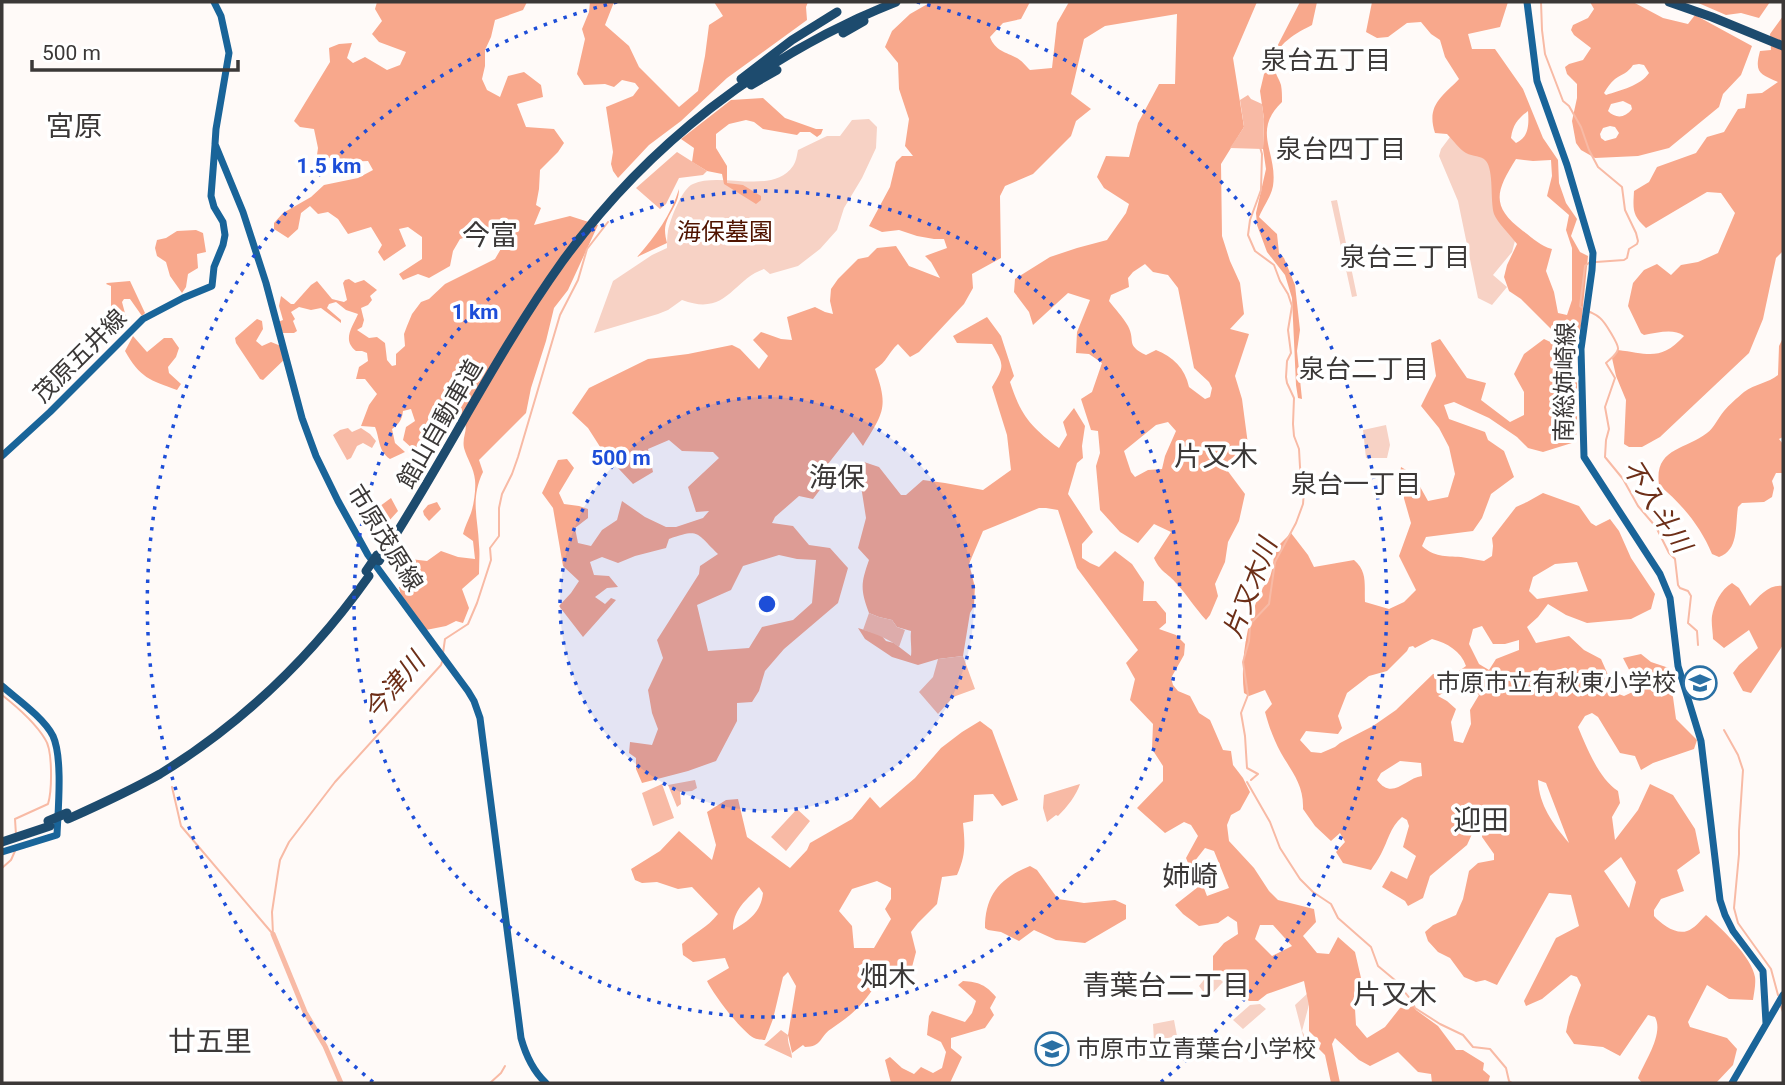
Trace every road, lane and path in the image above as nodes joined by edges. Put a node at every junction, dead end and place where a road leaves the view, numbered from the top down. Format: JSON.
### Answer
{"nodes":[{"id":1,"x":214,"y":2,"type":"edge"},
{"id":2,"x":883,"y":2,"type":"edge"},
{"id":3,"x":896,"y":2,"type":"edge"},
{"id":4,"x":904,"y":2,"type":"edge"},
{"id":5,"x":1527,"y":2,"type":"edge"},
{"id":6,"x":1669,"y":2,"type":"edge"},
{"id":7,"x":1685,"y":2,"type":"edge"},
{"id":8,"x":838,"y":12,"type":"dead end"},
{"id":9,"x":843,"y":33,"type":"dead end"},
{"id":10,"x":1783,"y":44,"type":"edge"},
{"id":11,"x":777,"y":70,"type":"dead end"},
{"id":12,"x":741,"y":79,"type":"junction"},
{"id":13,"x":711,"y":107,"type":"junction"},
{"id":14,"x":215,"y":144,"type":"junction"},
{"id":15,"x":2,"y":456,"type":"edge"},
{"id":16,"x":378,"y":558,"type":"junction"},
{"id":17,"x":2,"y":686,"type":"edge"},
{"id":18,"x":6,"y":841,"type":"edge"},
{"id":19,"x":2,"y":852,"type":"edge"},
{"id":20,"x":1783,"y":995,"type":"edge"},
{"id":21,"x":1766,"y":1023,"type":"junction"},
{"id":22,"x":546,"y":1083,"type":"edge"},
{"id":23,"x":1732,"y":1083,"type":"edge"}],
"edges":[{"from":1,"to":14,"type":"main road","name":"市原茂原線"},
{"from":2,"to":12,"type":"highway","name":"館山自動車道"},
{"from":3,"to":13,"type":"highway","name":"館山自動車道"},
{"from":4,"to":9,"type":"highway"},
{"from":5,"to":21,"type":"main road","name":"南総姉崎線"},
{"from":6,"to":10,"type":"highway"},
{"from":7,"to":10,"type":"highway"},
{"from":8,"to":12,"type":"highway"},
{"from":11,"to":13,"type":"highway"},
{"from":12,"to":16,"type":"highway","name":"館山自動車道"},
{"from":13,"to":16,"type":"highway","name":"館山自動車道"},
{"from":14,"to":15,"type":"main road","name":"茂原五井線"},
{"from":14,"to":22,"type":"main road","name":"市原茂原線"},
{"from":16,"to":18,"type":"highway","name":"館山自動車道","bridge":true},
{"from":17,"to":18,"type":"main road"},
{"from":18,"to":19,"type":"main road"},
{"from":20,"to":21,"type":"main road"},
{"from":21,"to":23,"type":"main road"}]}
